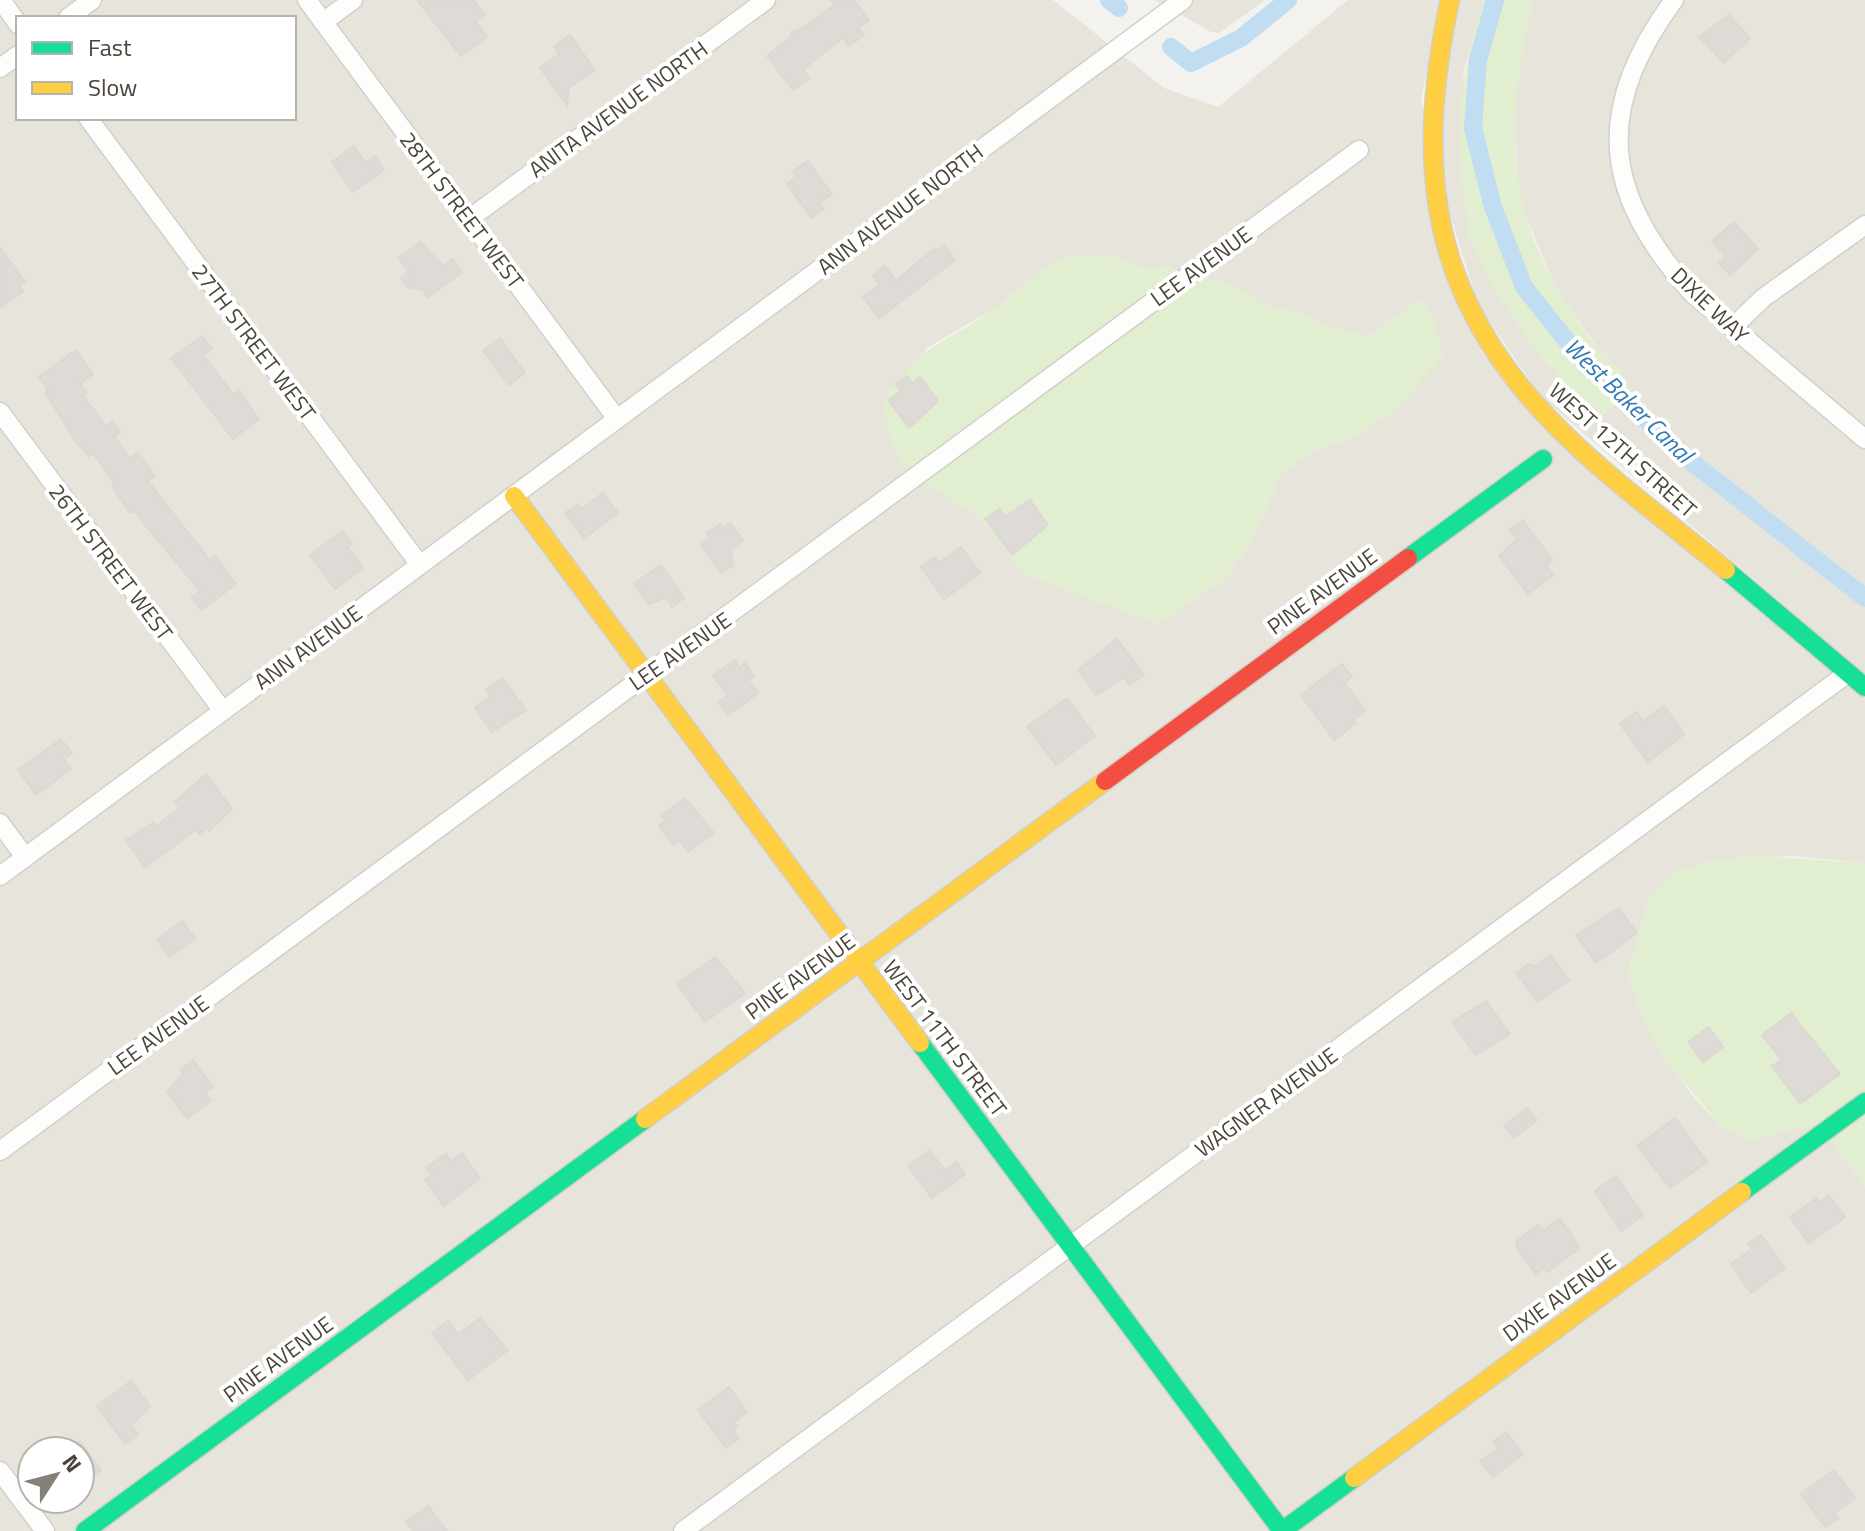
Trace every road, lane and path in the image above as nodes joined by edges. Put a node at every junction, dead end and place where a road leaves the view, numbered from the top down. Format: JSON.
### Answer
{"nodes":[{"id":1,"x":1,"y":0,"type":"edge"},
{"id":2,"x":92,"y":0,"type":"edge"},
{"id":3,"x":307,"y":0,"type":"edge"},
{"id":4,"x":353,"y":0,"type":"edge"},
{"id":5,"x":766,"y":0,"type":"edge"},
{"id":6,"x":1183,"y":0,"type":"edge"},
{"id":7,"x":1450,"y":0,"type":"edge"},
{"id":8,"x":1674,"y":0,"type":"edge"},
{"id":9,"x":71,"y":16,"type":"edge"},
{"id":10,"x":16,"y":21,"type":"edge"},
{"id":11,"x":323,"y":22,"type":"junction"},
{"id":12,"x":89,"y":120,"type":"edge"},
{"id":13,"x":1359,"y":150,"type":"dead end"},
{"id":14,"x":469,"y":219,"type":"junction"},
{"id":15,"x":1865,"y":225,"type":"edge"},
{"id":16,"x":1732,"y":328,"type":"junction"},
{"id":17,"x":0,"y":412,"type":"edge"},
{"id":18,"x":617,"y":419,"type":"junction"},
{"id":19,"x":1865,"y":439,"type":"edge"},
{"id":20,"x":1543,"y":459,"type":"dead end"},
{"id":21,"x":514,"y":496,"type":"junction"},
{"id":22,"x":420,"y":565,"type":"junction"},
{"id":23,"x":645,"y":673,"type":"junction"},
{"id":24,"x":1848,"y":673,"type":"junction"},
{"id":25,"x":1865,"y":687,"type":"edge"},
{"id":26,"x":223,"y":711,"type":"junction"},
{"id":27,"x":0,"y":823,"type":"edge"},
{"id":28,"x":25,"y":857,"type":"junction"},
{"id":29,"x":0,"y":876,"type":"edge"},
{"id":30,"x":859,"y":963,"type":"junction"},
{"id":31,"x":1865,"y":1102,"type":"edge"},
{"id":32,"x":0,"y":1151,"type":"edge"},
{"id":33,"x":1070,"y":1246,"type":"junction"},
{"id":34,"x":0,"y":1471,"type":"edge"},
{"id":35,"x":45,"y":1531,"type":"edge"},
{"id":36,"x":85,"y":1531,"type":"edge"},
{"id":37,"x":683,"y":1531,"type":"edge"},
{"id":38,"x":1282,"y":1531,"type":"edge"}],
"edges":[{"from":1,"to":10,"type":"street"},
{"from":2,"to":9,"type":"street"},
{"from":3,"to":11,"type":"street","name":"28TH STREET WEST"},
{"from":4,"to":11,"type":"street"},
{"from":5,"to":14,"type":"street","name":"ANITA AVENUE NORTH"},
{"from":6,"to":18,"type":"street","name":"ANN AVENUE NORTH"},
{"from":7,"to":24,"type":"street","name":"WEST 12TH STREET"},
{"from":8,"to":16,"type":"street","name":"DIXIE WAY"},
{"from":11,"to":14,"type":"street","name":"28TH STREET WEST"},
{"from":12,"to":22,"type":"street","name":"27TH STREET WEST"},
{"from":13,"to":23,"type":"street","name":"LEE AVENUE"},
{"from":14,"to":18,"type":"street","name":"28TH STREET WEST"},
{"from":15,"to":16,"type":"street"},
{"from":16,"to":19,"type":"street","name":"DIXIE WAY"},
{"from":17,"to":26,"type":"street","name":"26TH STREET WEST"},
{"from":18,"to":21,"type":"street","name":"ANN AVENUE"},
{"from":20,"to":30,"type":"street","name":"PINE AVENUE"},
{"from":21,"to":22,"type":"street","name":"ANN AVENUE"},
{"from":21,"to":23,"type":"street","name":"WEST 11TH STREET"},
{"from":22,"to":26,"type":"street","name":"ANN AVENUE"},
{"from":23,"to":30,"type":"street","name":"WEST 11TH STREET"},
{"from":23,"to":32,"type":"street","name":"LEE AVENUE"},
{"from":24,"to":25,"type":"street","name":"WEST 12TH STREET"},
{"from":24,"to":33,"type":"street","name":"WAGNER AVENUE"},
{"from":26,"to":28,"type":"street","name":"ANN AVENUE"},
{"from":27,"to":28,"type":"street"},
{"from":28,"to":29,"type":"street","name":"ANN AVENUE"},
{"from":30,"to":33,"type":"street","name":"WEST 11TH STREET"},
{"from":30,"to":36,"type":"street","name":"PINE AVENUE"},
{"from":31,"to":38,"type":"street","name":"DIXIE AVENUE"},
{"from":33,"to":37,"type":"street","name":"WAGNER AVENUE"},
{"from":33,"to":38,"type":"street","name":"WEST 11TH STREET"},
{"from":34,"to":35,"type":"street"}]}
